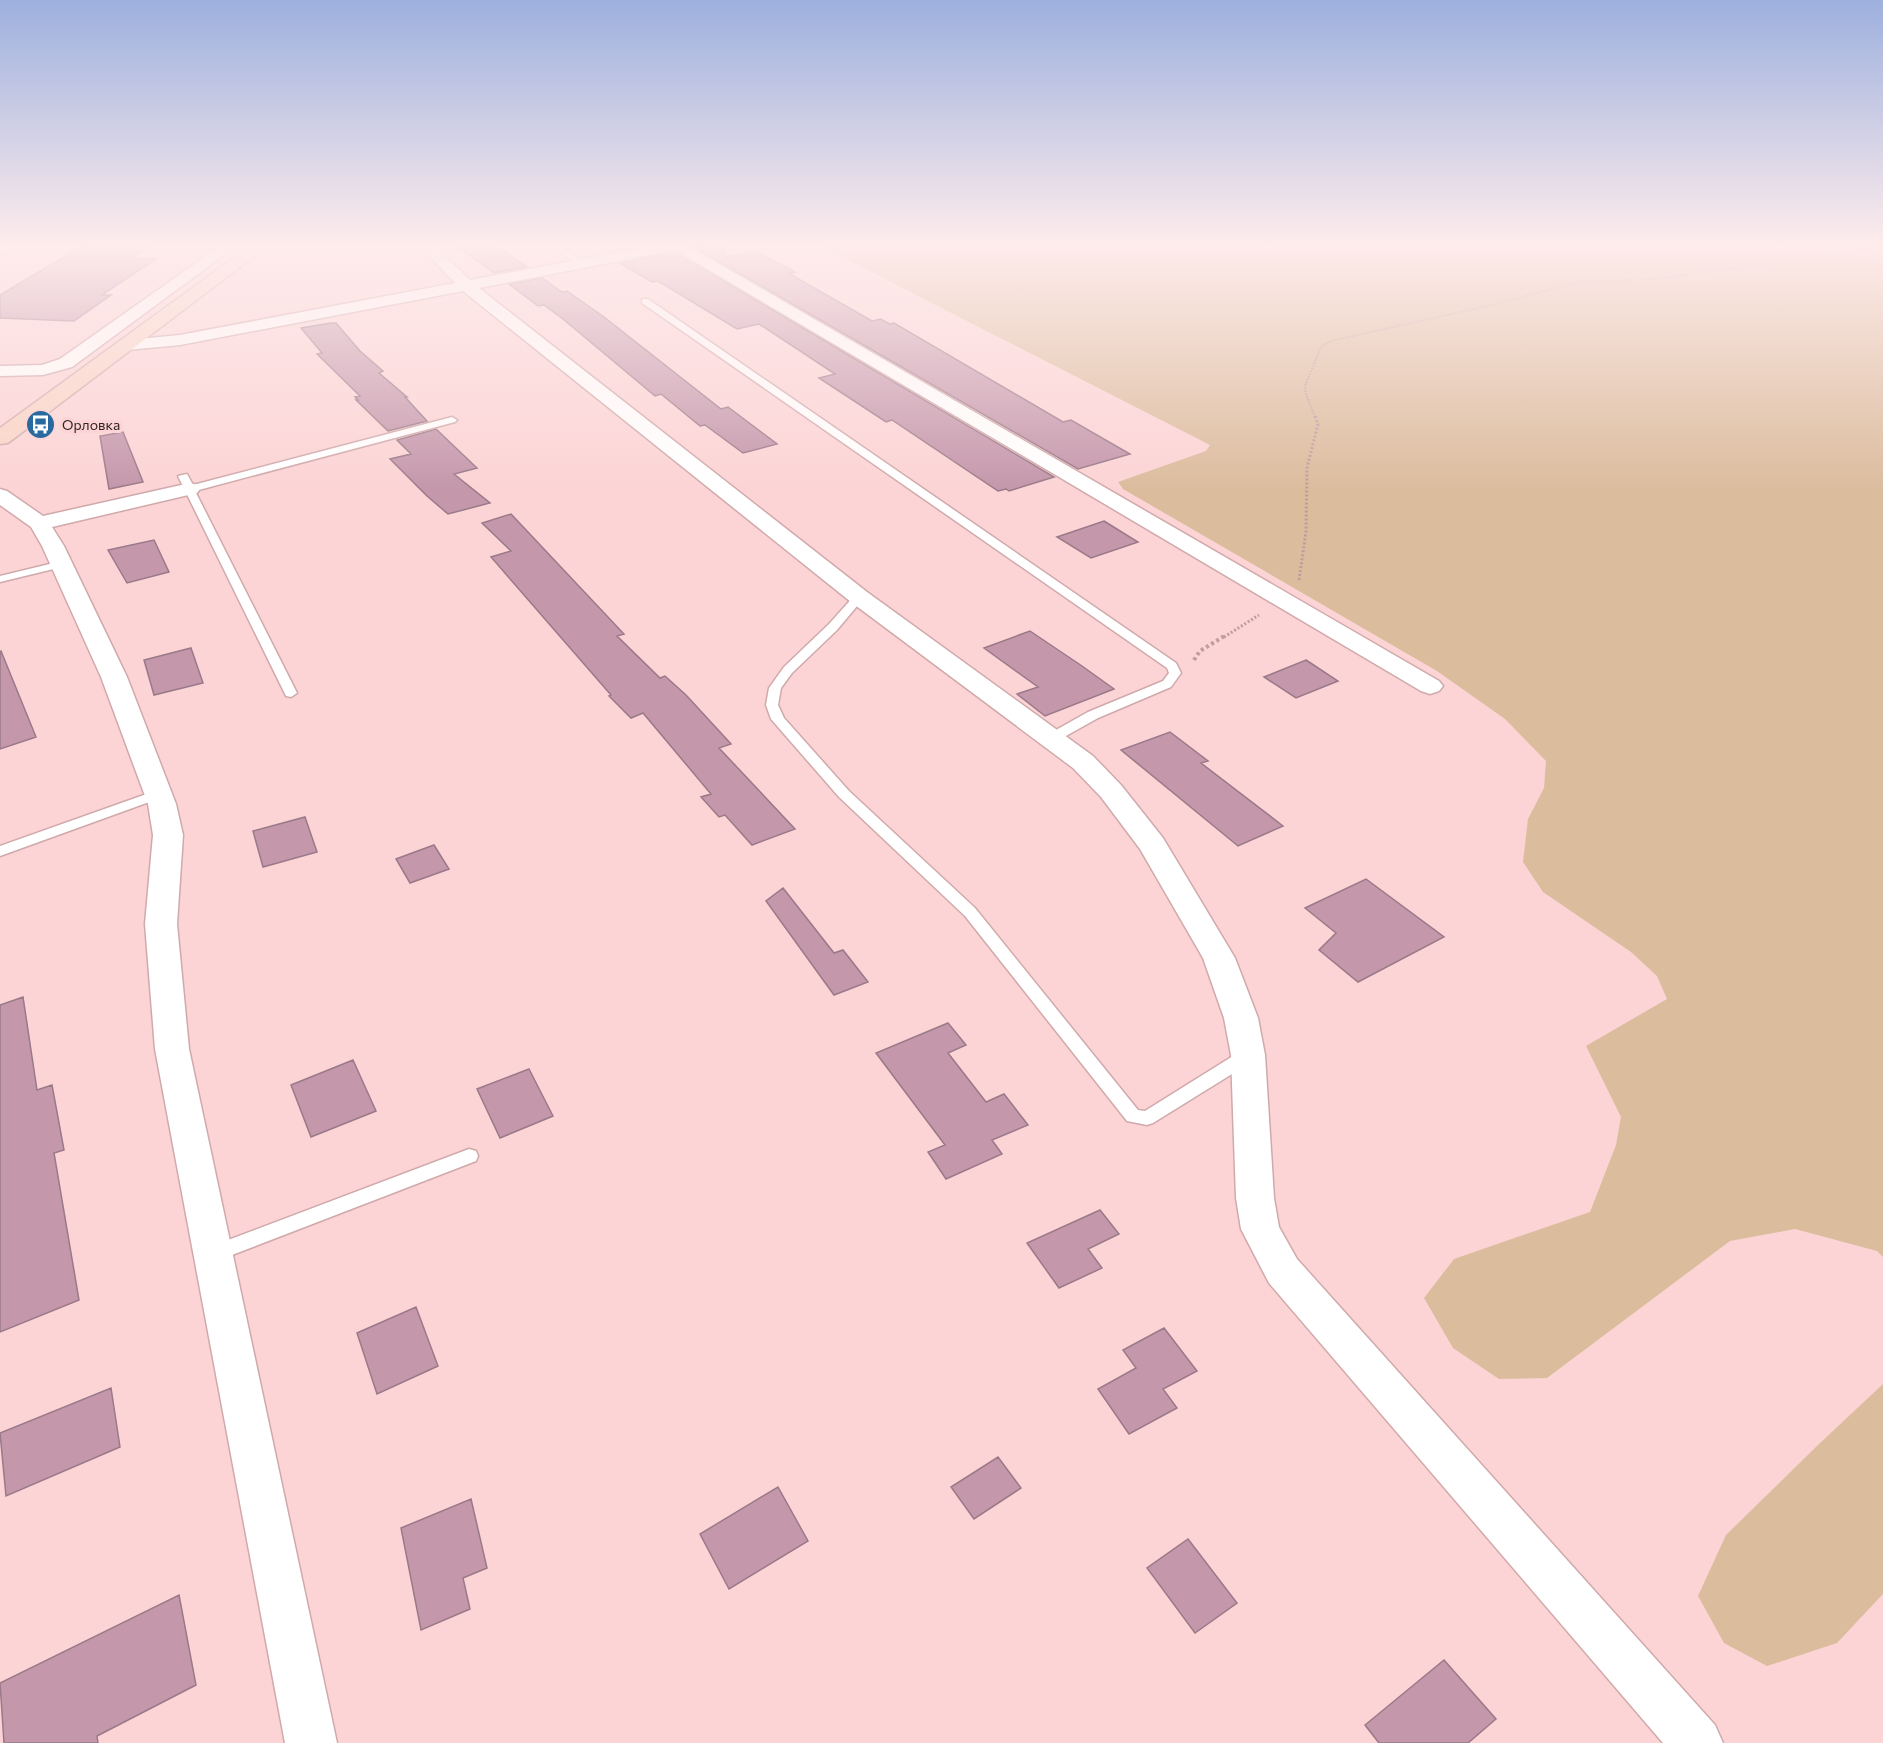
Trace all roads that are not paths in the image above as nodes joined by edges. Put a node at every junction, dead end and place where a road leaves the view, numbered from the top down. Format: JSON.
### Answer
{"nodes":[{"id":1,"x":114,"y":327,"type":"edge"},
{"id":2,"x":151,"y":327,"type":"edge"},
{"id":3,"x":247,"y":327,"type":"edge"},
{"id":4,"x":519,"y":327,"type":"edge"},
{"id":5,"x":683,"y":327,"type":"edge"},
{"id":6,"x":815,"y":327,"type":"edge"},
{"id":7,"x":127,"y":345,"type":"junction"},
{"id":8,"x":0,"y":371,"type":"edge"},
{"id":9,"x":452,"y":420,"type":"dead end"},
{"id":10,"x":0,"y":438,"type":"edge"},
{"id":11,"x":187,"y":482,"type":"junction"},
{"id":12,"x":0,"y":495,"type":"edge"},
{"id":13,"x":39,"y":523,"type":"junction"},
{"id":14,"x":62,"y":564,"type":"junction"},
{"id":15,"x":0,"y":579,"type":"edge"},
{"id":16,"x":859,"y":597,"type":"junction"},
{"id":17,"x":1430,"y":686,"type":"dead end"},
{"id":18,"x":291,"y":693,"type":"dead end"},
{"id":19,"x":1052,"y":738,"type":"junction"},
{"id":20,"x":158,"y":794,"type":"junction"},
{"id":21,"x":0,"y":851,"type":"edge"},
{"id":22,"x":1248,"y":1055,"type":"junction"},
{"id":23,"x":469,"y":1156,"type":"dead end"},
{"id":24,"x":214,"y":1254,"type":"junction"},
{"id":25,"x":311,"y":1743,"type":"edge"},
{"id":26,"x":1697,"y":1743,"type":"edge"}],
"edges":[{"from":1,"to":8,"type":"street"},
{"from":2,"to":7,"type":"main road"},
{"from":3,"to":7,"type":"street"},
{"from":4,"to":16,"type":"street"},
{"from":5,"to":19,"type":"lane"},
{"from":6,"to":17,"type":"street"},
{"from":7,"to":10,"type":"main road"},
{"from":9,"to":11,"type":"lane"},
{"from":11,"to":13,"type":"street"},
{"from":11,"to":18,"type":"lane"},
{"from":12,"to":13,"type":"street"},
{"from":13,"to":14,"type":"street"},
{"from":14,"to":15,"type":"lane"},
{"from":14,"to":20,"type":"street"},
{"from":16,"to":19,"type":"street"},
{"from":16,"to":22,"type":"lane"},
{"from":19,"to":22,"type":"street"},
{"from":20,"to":21,"type":"lane"},
{"from":20,"to":24,"type":"street"},
{"from":22,"to":26,"type":"street"},
{"from":23,"to":24,"type":"lane"},
{"from":24,"to":25,"type":"street"}]}
